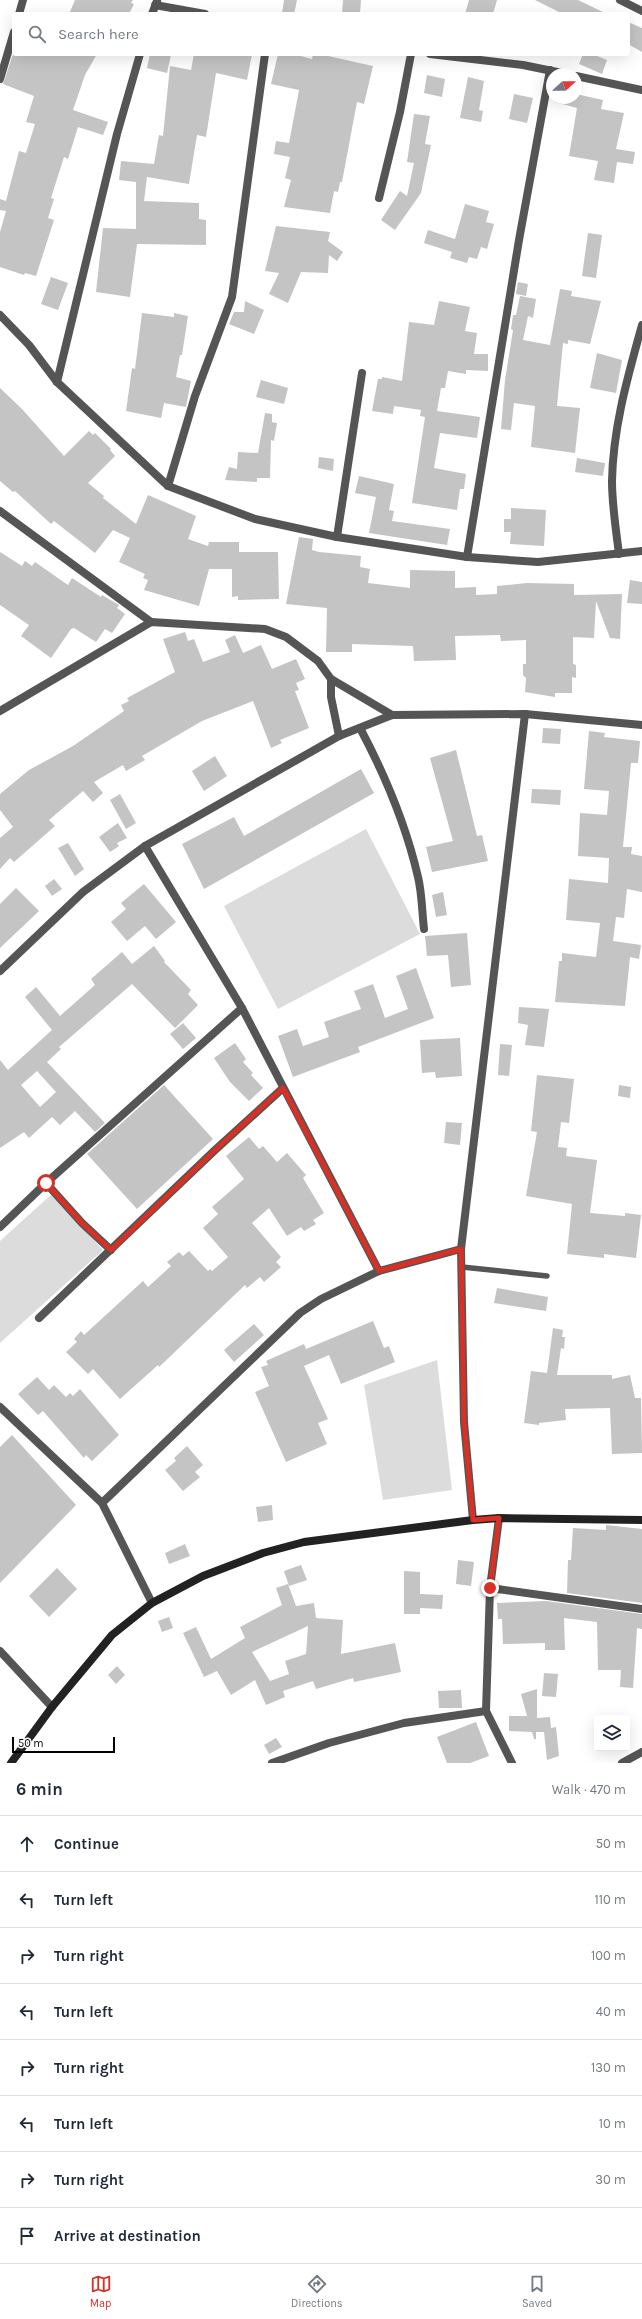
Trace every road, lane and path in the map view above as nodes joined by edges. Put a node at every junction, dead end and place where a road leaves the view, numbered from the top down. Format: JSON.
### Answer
{"nodes":[{"id":1,"x":23,"y":0,"type":"edge"},
{"id":2,"x":620,"y":0,"type":"edge"},
{"id":3,"x":156,"y":2,"type":"edge"},
{"id":4,"x":642,"y":11,"type":"edge"},
{"id":5,"x":20,"y":12,"type":"edge"},
{"id":6,"x":153,"y":12,"type":"edge"},
{"id":7,"x":197,"y":12,"type":"edge"},
{"id":8,"x":12,"y":39,"type":"edge"},
{"id":9,"x":139,"y":56,"type":"edge"},
{"id":10,"x":265,"y":56,"type":"edge"},
{"id":11,"x":411,"y":56,"type":"edge"},
{"id":12,"x":449,"y":56,"type":"edge"},
{"id":13,"x":546,"y":69,"type":"edge"},
{"id":14,"x":582,"y":77,"type":"edge"},
{"id":15,"x":0,"y":79,"type":"edge"},
{"id":16,"x":642,"y":90,"type":"edge"},
{"id":17,"x":546,"y":92,"type":"edge"},
{"id":18,"x":379,"y":198,"type":"dead end"},
{"id":19,"x":0,"y":316,"type":"edge"},
{"id":20,"x":642,"y":325,"type":"edge"},
{"id":21,"x":362,"y":373,"type":"dead end"},
{"id":22,"x":57,"y":382,"type":"junction"},
{"id":23,"x":168,"y":486,"type":"junction"},
{"id":24,"x":0,"y":511,"type":"edge"},
{"id":25,"x":337,"y":536,"type":"junction"},
{"id":26,"x":642,"y":551,"type":"edge"},
{"id":27,"x":619,"y":554,"type":"junction"},
{"id":28,"x":468,"y":557,"type":"junction"},
{"id":29,"x":152,"y":622,"type":"junction"},
{"id":30,"x":331,"y":679,"type":"junction"},
{"id":31,"x":0,"y":711,"type":"edge"},
{"id":32,"x":525,"y":714,"type":"junction"},
{"id":33,"x":392,"y":715,"type":"junction"},
{"id":34,"x":642,"y":725,"type":"edge"},
{"id":35,"x":360,"y":728,"type":"junction"},
{"id":36,"x":339,"y":736,"type":"junction"},
{"id":37,"x":145,"y":846,"type":"junction"},
{"id":38,"x":424,"y":929,"type":"dead end"},
{"id":39,"x":0,"y":972,"type":"edge"},
{"id":40,"x":242,"y":1008,"type":"junction"},
{"id":41,"x":283,"y":1088,"type":"junction"},
{"id":42,"x":46,"y":1183,"type":"junction"},
{"id":43,"x":0,"y":1227,"type":"edge"},
{"id":44,"x":461,"y":1249,"type":"junction"},
{"id":45,"x":111,"y":1250,"type":"junction"},
{"id":46,"x":462,"y":1267,"type":"junction"},
{"id":47,"x":379,"y":1271,"type":"junction"},
{"id":48,"x":547,"y":1276,"type":"dead end"},
{"id":49,"x":39,"y":1318,"type":"dead end"},
{"id":50,"x":0,"y":1406,"type":"edge"},
{"id":51,"x":102,"y":1503,"type":"junction"},
{"id":52,"x":499,"y":1518,"type":"junction"},
{"id":53,"x":473,"y":1520,"type":"junction"},
{"id":54,"x":642,"y":1520,"type":"edge"},
{"id":55,"x":490,"y":1588,"type":"junction"},
{"id":56,"x":152,"y":1603,"type":"junction"},
{"id":57,"x":642,"y":1609,"type":"edge"},
{"id":58,"x":0,"y":1651,"type":"edge"},
{"id":59,"x":52,"y":1707,"type":"junction"},
{"id":60,"x":486,"y":1711,"type":"junction"},
{"id":61,"x":642,"y":1752,"type":"edge"},
{"id":62,"x":11,"y":1763,"type":"edge"},
{"id":63,"x":272,"y":1763,"type":"edge"},
{"id":64,"x":512,"y":1763,"type":"edge"},
{"id":65,"x":622,"y":1763,"type":"edge"}],
"edges":[{"from":1,"to":5,"type":"street"},
{"from":2,"to":4,"type":"street"},
{"from":3,"to":6,"type":"street"},
{"from":3,"to":7,"type":"street"},
{"from":8,"to":15,"type":"street"},
{"from":9,"to":22,"type":"street"},
{"from":10,"to":23,"type":"street"},
{"from":11,"to":18,"type":"street"},
{"from":12,"to":13,"type":"street"},
{"from":14,"to":16,"type":"street"},
{"from":17,"to":28,"type":"street"},
{"from":19,"to":22,"type":"street"},
{"from":20,"to":27,"type":"street"},
{"from":21,"to":25,"type":"street"},
{"from":22,"to":23,"type":"street"},
{"from":23,"to":25,"type":"street"},
{"from":24,"to":29,"type":"street"},
{"from":25,"to":28,"type":"street"},
{"from":26,"to":27,"type":"street"},
{"from":27,"to":28,"type":"street"},
{"from":29,"to":30,"type":"street"},
{"from":29,"to":31,"type":"street"},
{"from":30,"to":33,"type":"street"},
{"from":30,"to":36,"type":"street"},
{"from":32,"to":33,"type":"street"},
{"from":32,"to":34,"type":"street"},
{"from":32,"to":44,"type":"street"},
{"from":33,"to":35,"type":"street"},
{"from":35,"to":36,"type":"street"},
{"from":35,"to":38,"type":"street"},
{"from":36,"to":37,"type":"street"},
{"from":37,"to":39,"type":"street"},
{"from":37,"to":40,"type":"street"},
{"from":40,"to":41,"type":"street"},
{"from":40,"to":42,"type":"street"},
{"from":41,"to":45,"type":"street"},
{"from":41,"to":47,"type":"street"},
{"from":42,"to":43,"type":"street"},
{"from":42,"to":45,"type":"street"},
{"from":44,"to":46,"type":"street"},
{"from":44,"to":47,"type":"street"},
{"from":45,"to":49,"type":"street"},
{"from":46,"to":48,"type":"lane"},
{"from":46,"to":53,"type":"street"},
{"from":47,"to":51,"type":"street"},
{"from":50,"to":51,"type":"street"},
{"from":51,"to":56,"type":"street"},
{"from":52,"to":53,"type":"street"},
{"from":52,"to":54,"type":"street"},
{"from":52,"to":55,"type":"street"},
{"from":53,"to":56,"type":"street"},
{"from":55,"to":57,"type":"street"},
{"from":55,"to":60,"type":"street"},
{"from":56,"to":59,"type":"street"},
{"from":58,"to":59,"type":"street"},
{"from":59,"to":62,"type":"street"},
{"from":60,"to":63,"type":"street"},
{"from":60,"to":64,"type":"street"},
{"from":61,"to":65,"type":"street"}]}
